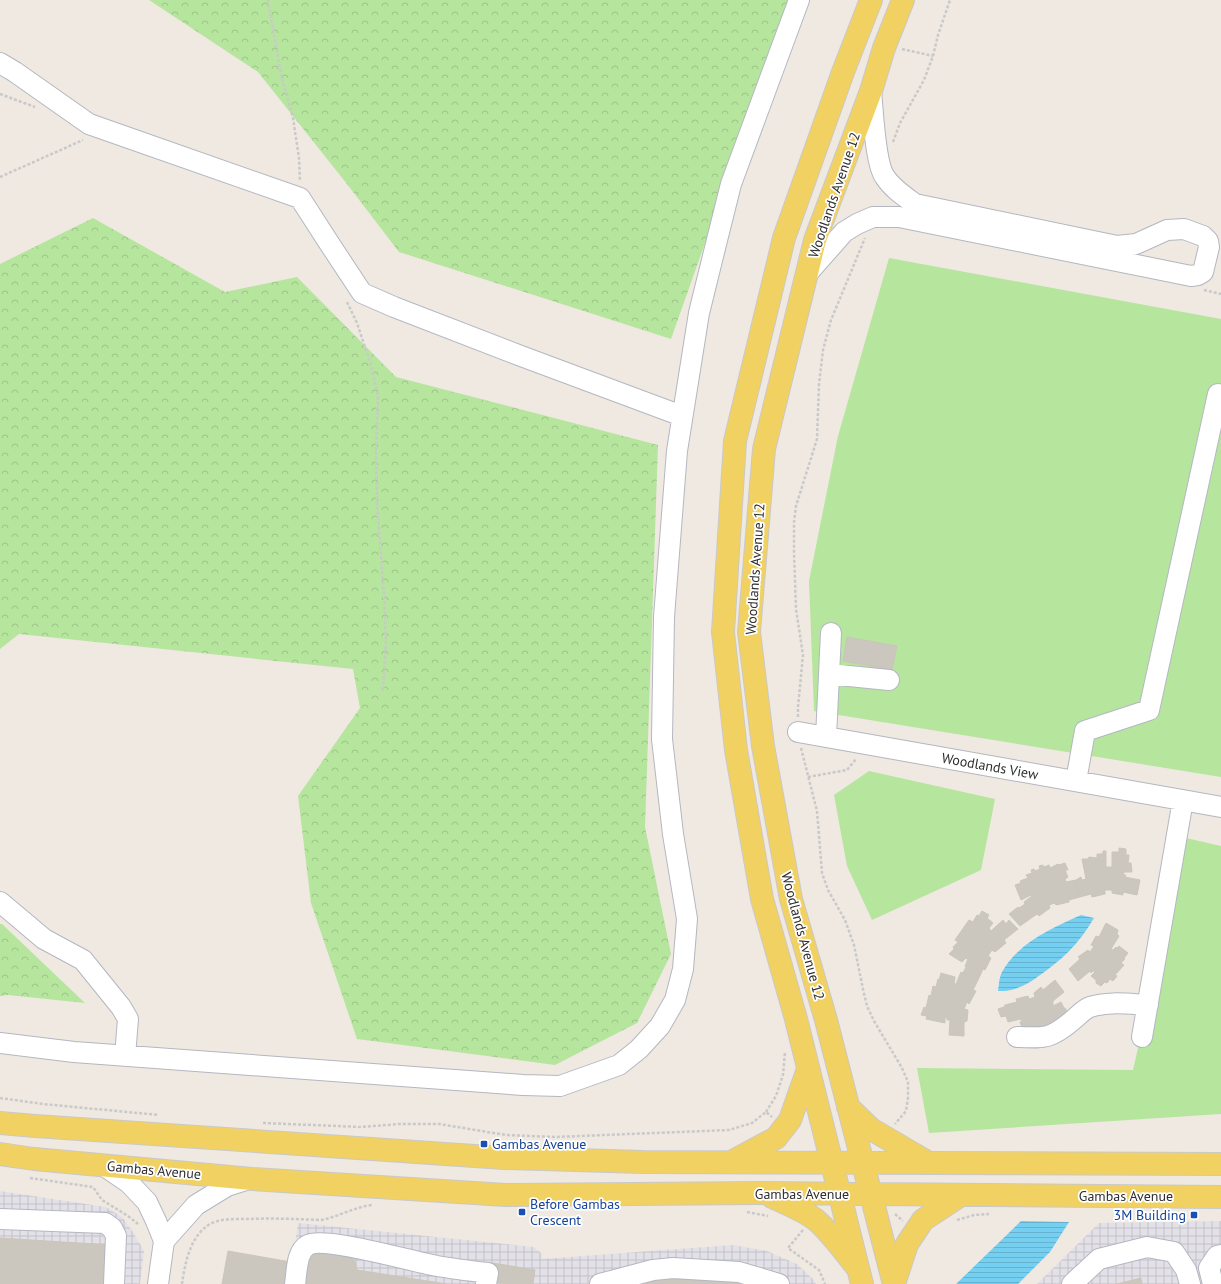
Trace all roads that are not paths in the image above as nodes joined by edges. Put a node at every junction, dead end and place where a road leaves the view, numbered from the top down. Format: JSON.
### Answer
{"nodes":[{"id":1,"x":799,"y":0,"type":"edge"},
{"id":2,"x":870,"y":0,"type":"edge"},
{"id":3,"x":903,"y":0,"type":"edge"},
{"id":4,"x":884,"y":48,"type":"junction"},
{"id":5,"x":0,"y":63,"type":"edge"},
{"id":6,"x":846,"y":65,"type":"junction"},
{"id":7,"x":871,"y":91,"type":"junction"},
{"id":8,"x":807,"y":274,"type":"junction"},
{"id":9,"x":1218,"y":394,"type":"dead end"},
{"id":10,"x":682,"y":416,"type":"junction"},
{"id":11,"x":831,"y":634,"type":"dead end"},
{"id":12,"x":829,"y":674,"type":"junction"},
{"id":13,"x":889,"y":680,"type":"dead end"},
{"id":14,"x":798,"y":732,"type":"road end"},
{"id":15,"x":826,"y":737,"type":"junction"},
{"id":16,"x":1076,"y":781,"type":"junction"},
{"id":17,"x":1183,"y":800,"type":"junction"},
{"id":18,"x":1221,"y":807,"type":"edge"},
{"id":19,"x":0,"y":902,"type":"edge"},
{"id":20,"x":1148,"y":1005,"type":"junction"},
{"id":21,"x":1017,"y":1037,"type":"dead end"},
{"id":22,"x":1142,"y":1037,"type":"dead end"},
{"id":23,"x":0,"y":1043,"type":"edge"},
{"id":24,"x":125,"y":1056,"type":"junction"},
{"id":25,"x":808,"y":1069,"type":"junction"},
{"id":26,"x":848,"y":1107,"type":"junction"},
{"id":27,"x":0,"y":1122,"type":"edge"},
{"id":28,"x":0,"y":1154,"type":"edge"},
{"id":29,"x":730,"y":1162,"type":"junction"},
{"id":30,"x":832,"y":1163,"type":"junction"},
{"id":31,"x":862,"y":1163,"type":"junction"},
{"id":32,"x":930,"y":1163,"type":"junction"},
{"id":33,"x":1221,"y":1164,"type":"edge"},
{"id":34,"x":104,"y":1166,"type":"junction"},
{"id":35,"x":252,"y":1179,"type":"junction"},
{"id":36,"x":764,"y":1194,"type":"junction"},
{"id":37,"x":839,"y":1194,"type":"junction"},
{"id":38,"x":870,"y":1194,"type":"junction"},
{"id":39,"x":961,"y":1195,"type":"junction"},
{"id":40,"x":1221,"y":1196,"type":"edge"},
{"id":41,"x":0,"y":1219,"type":"edge"},
{"id":42,"x":164,"y":1241,"type":"junction"},
{"id":43,"x":1221,"y":1255,"type":"edge"},
{"id":44,"x":860,"y":1277,"type":"edge"},
{"id":45,"x":114,"y":1284,"type":"edge"},
{"id":46,"x":158,"y":1284,"type":"edge"},
{"id":47,"x":295,"y":1284,"type":"edge"},
{"id":48,"x":486,"y":1284,"type":"edge"},
{"id":49,"x":600,"y":1284,"type":"edge"},
{"id":50,"x":779,"y":1284,"type":"edge"},
{"id":51,"x":894,"y":1284,"type":"edge"},
{"id":52,"x":1072,"y":1284,"type":"edge"},
{"id":53,"x":1190,"y":1284,"type":"edge"},
{"id":54,"x":1213,"y":1284,"type":"edge"}],
"edges":[{"from":1,"to":10,"type":"street"},
{"from":2,"to":6,"type":"main road","name":"Woodlands Avenue 12"},
{"from":3,"to":4,"type":"main road","name":"Woodlands Avenue 12"},
{"from":4,"to":6,"type":"main road"},
{"from":4,"to":7,"type":"main road","name":"Woodlands Avenue 12"},
{"from":5,"to":10,"type":"street"},
{"from":6,"to":25,"type":"main road","name":"Woodlands Avenue 12"},
{"from":7,"to":8,"type":"main road","name":"Woodlands Avenue 12"},
{"from":7,"to":8,"type":"street"},
{"from":8,"to":26,"type":"main road","name":"Woodlands Avenue 12"},
{"from":9,"to":16,"type":"street"},
{"from":10,"to":24,"type":"street"},
{"from":11,"to":12,"type":"street"},
{"from":12,"to":13,"type":"street"},
{"from":12,"to":15,"type":"street"},
{"from":14,"to":15,"type":"street","name":"Woodlands View"},
{"from":15,"to":16,"type":"street","name":"Woodlands View"},
{"from":16,"to":17,"type":"street","name":"Woodlands View"},
{"from":17,"to":18,"type":"street","name":"Woodlands View"},
{"from":17,"to":20,"type":"street"},
{"from":19,"to":24,"type":"street"},
{"from":20,"to":21,"type":"street"},
{"from":20,"to":22,"type":"street"},
{"from":23,"to":24,"type":"street"},
{"from":25,"to":29,"type":"main road"},
{"from":25,"to":30,"type":"main road","name":"Woodlands Avenue 12"},
{"from":26,"to":31,"type":"main road","name":"Woodlands Avenue 12"},
{"from":26,"to":32,"type":"main road"},
{"from":27,"to":29,"type":"main road"},
{"from":28,"to":34,"type":"main road","name":"Gambas Avenue"},
{"from":29,"to":30,"type":"main road"},
{"from":30,"to":31,"type":"main road"},
{"from":30,"to":37,"type":"main road","name":"Woodlands Avenue 12"},
{"from":31,"to":32,"type":"main road"},
{"from":31,"to":38,"type":"main road","name":"Woodlands Avenue 12"},
{"from":32,"to":33,"type":"main road"},
{"from":34,"to":35,"type":"main road","name":"Gambas Avenue"},
{"from":34,"to":42,"type":"street"},
{"from":35,"to":36,"type":"main road","name":"Gambas Avenue"},
{"from":35,"to":42,"type":"street"},
{"from":36,"to":37,"type":"main road","name":"Gambas Avenue"},
{"from":36,"to":44,"type":"main road"},
{"from":37,"to":38,"type":"main road","name":"Gambas Avenue"},
{"from":37,"to":44,"type":"main road","name":"Woodlands Avenue 12"},
{"from":38,"to":39,"type":"main road","name":"Gambas Avenue"},
{"from":38,"to":51,"type":"main road","name":"Woodlands Avenue 12"},
{"from":39,"to":40,"type":"main road","name":"Gambas Avenue"},
{"from":39,"to":51,"type":"main road"},
{"from":41,"to":45,"type":"street"},
{"from":42,"to":46,"type":"street"},
{"from":43,"to":54,"type":"street"},
{"from":47,"to":48,"type":"street"},
{"from":49,"to":50,"type":"street"},
{"from":52,"to":53,"type":"street"}]}
